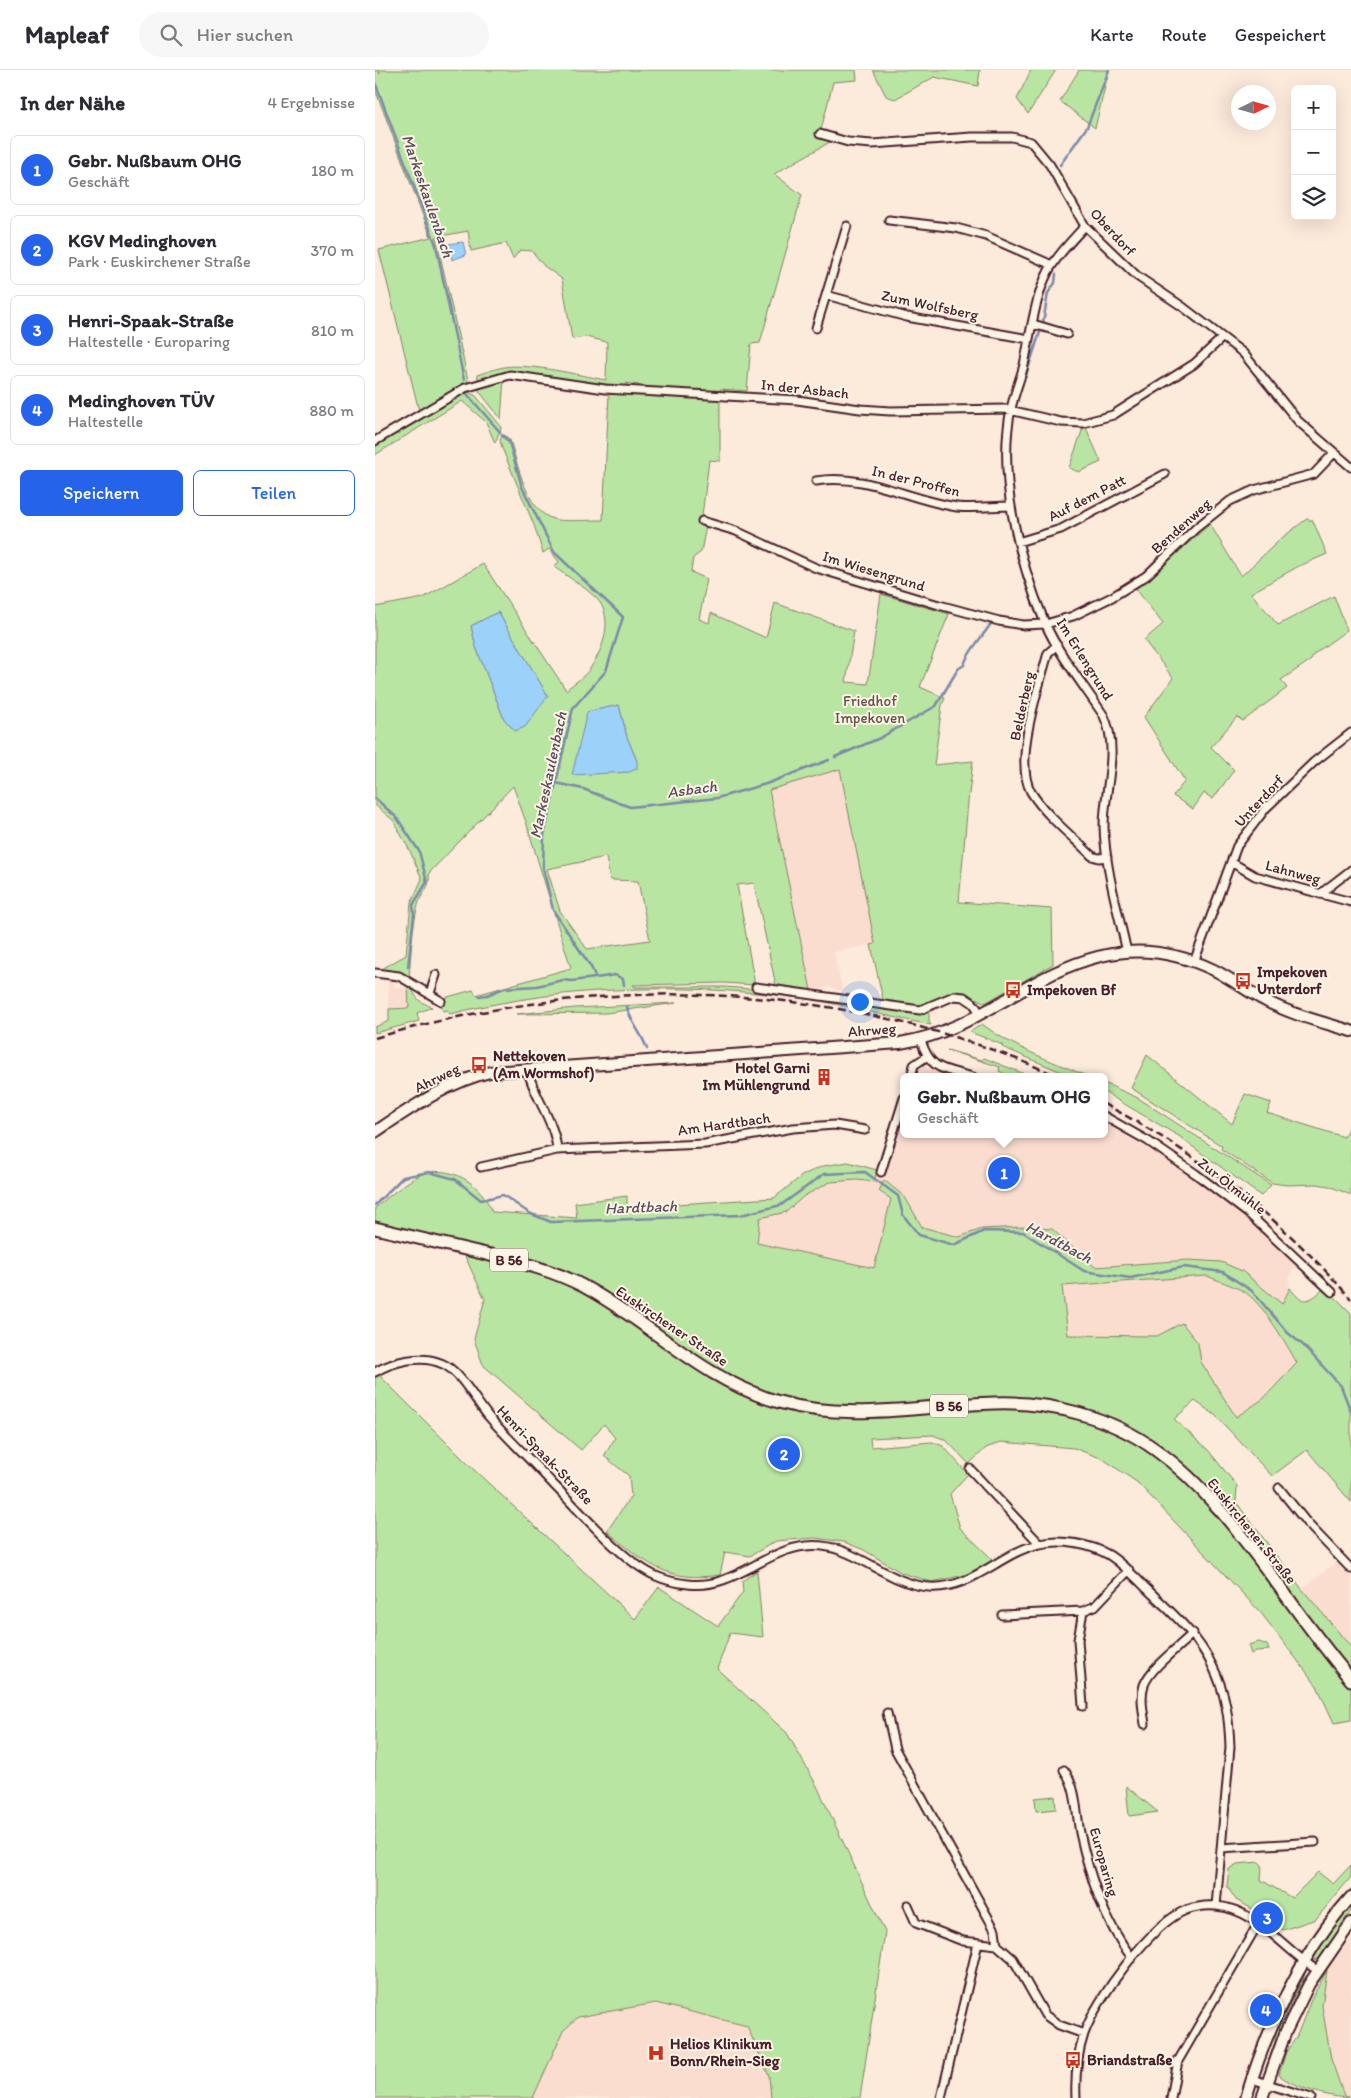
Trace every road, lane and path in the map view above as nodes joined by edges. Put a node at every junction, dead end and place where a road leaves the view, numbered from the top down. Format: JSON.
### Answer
{"nodes":[{"id":1,"x":820,"y":134,"type":"dead end"},
{"id":2,"x":889,"y":220,"type":"dead end"},
{"id":3,"x":847,"y":226,"type":"dead end"},
{"id":4,"x":1085,"y":226,"type":"junction"},
{"id":5,"x":1051,"y":265,"type":"junction"},
{"id":6,"x":826,"y":295,"type":"junction"},
{"id":7,"x":1033,"y":324,"type":"junction"},
{"id":8,"x":816,"y":328,"type":"dead end"},
{"id":9,"x":1067,"y":334,"type":"dead end"},
{"id":10,"x":1222,"y":338,"type":"junction"},
{"id":11,"x":1029,"y":340,"type":"junction"},
{"id":12,"x":1011,"y":409,"type":"junction"},
{"id":13,"x":375,"y":441,"type":"edge"},
{"id":14,"x":1334,"y":453,"type":"junction"},
{"id":15,"x":1351,"y":467,"type":"edge"},
{"id":16,"x":1165,"y":474,"type":"dead end"},
{"id":17,"x":816,"y":481,"type":"dead end"},
{"id":18,"x":1011,"y":506,"type":"junction"},
{"id":19,"x":701,"y":521,"type":"dead end"},
{"id":20,"x":1018,"y":542,"type":"junction"},
{"id":21,"x":1046,"y":624,"type":"junction"},
{"id":22,"x":1057,"y":645,"type":"junction"},
{"id":23,"x":1351,"y":733,"type":"edge"},
{"id":24,"x":1107,"y":857,"type":"junction"},
{"id":25,"x":1231,"y":862,"type":"junction"},
{"id":26,"x":1351,"y":870,"type":"edge"},
{"id":27,"x":1320,"y":894,"type":"junction"},
{"id":28,"x":1351,"y":902,"type":"edge"},
{"id":29,"x":1127,"y":952,"type":"junction"},
{"id":30,"x":1194,"y":962,"type":"junction"},
{"id":31,"x":375,"y":973,"type":"edge"},
{"id":32,"x":436,"y":975,"type":"dead end"},
{"id":33,"x":756,"y":987,"type":"dead end"},
{"id":34,"x":430,"y":993,"type":"junction"},
{"id":35,"x":441,"y":1001,"type":"dead end"},
{"id":36,"x":981,"y":1014,"type":"junction"},
{"id":37,"x":1351,"y":1031,"type":"edge"},
{"id":38,"x":921,"y":1040,"type":"junction"},
{"id":39,"x":926,"y":1057,"type":"junction"},
{"id":40,"x":527,"y":1068,"type":"junction"},
{"id":41,"x":912,"y":1073,"type":"edge"},
{"id":42,"x":960,"y":1073,"type":"edge"},
{"id":43,"x":900,"y":1111,"type":"edge"},
{"id":44,"x":1108,"y":1118,"type":"edge"},
{"id":45,"x":865,"y":1130,"type":"dead end"},
{"id":46,"x":375,"y":1132,"type":"edge"},
{"id":47,"x":557,"y":1150,"type":"junction"},
{"id":48,"x":481,"y":1167,"type":"dead end"},
{"id":49,"x":881,"y":1172,"type":"dead end"},
{"id":50,"x":375,"y":1228,"type":"edge"},
{"id":51,"x":1332,"y":1292,"type":"dead end"},
{"id":52,"x":375,"y":1372,"type":"edge"},
{"id":53,"x":970,"y":1469,"type":"dead end"},
{"id":54,"x":1279,"y":1488,"type":"dead end"},
{"id":55,"x":1039,"y":1544,"type":"junction"},
{"id":56,"x":1351,"y":1569,"type":"edge"},
{"id":57,"x":1129,"y":1570,"type":"junction"},
{"id":58,"x":699,"y":1585,"type":"junction"},
{"id":59,"x":695,"y":1593,"type":"dead end"},
{"id":60,"x":1083,"y":1611,"type":"junction"},
{"id":61,"x":1001,"y":1616,"type":"dead end"},
{"id":62,"x":1193,"y":1633,"type":"junction"},
{"id":63,"x":1351,"y":1680,"type":"edge"},
{"id":64,"x":1083,"y":1706,"type":"dead end"},
{"id":65,"x":887,"y":1713,"type":"dead end"},
{"id":66,"x":1145,"y":1724,"type":"dead end"},
{"id":67,"x":1064,"y":1770,"type":"dead end"},
{"id":68,"x":1315,"y":1842,"type":"dead end"},
{"id":69,"x":1221,"y":1848,"type":"junction"},
{"id":70,"x":1351,"y":1897,"type":"edge"},
{"id":71,"x":908,"y":1905,"type":"dead end"},
{"id":72,"x":1216,"y":1906,"type":"junction"},
{"id":73,"x":1258,"y":1924,"type":"junction"},
{"id":74,"x":1351,"y":1924,"type":"edge"},
{"id":75,"x":978,"y":1943,"type":"junction"},
{"id":76,"x":997,"y":1945,"type":"junction"},
{"id":77,"x":1132,"y":1958,"type":"junction"},
{"id":78,"x":1303,"y":1962,"type":"junction"},
{"id":79,"x":1317,"y":1970,"type":"junction"},
{"id":80,"x":1084,"y":2034,"type":"junction"},
{"id":81,"x":1252,"y":2079,"type":"junction"},
{"id":82,"x":1266,"y":2084,"type":"junction"},
{"id":83,"x":941,"y":2098,"type":"edge"},
{"id":84,"x":1077,"y":2098,"type":"edge"},
{"id":85,"x":1171,"y":2098,"type":"edge"},
{"id":86,"x":1246,"y":2098,"type":"edge"},
{"id":87,"x":1262,"y":2098,"type":"edge"},
{"id":88,"x":1311,"y":2098,"type":"edge"}],
"edges":[{"from":1,"to":4,"type":"street","name":"Oberdorf"},
{"from":2,"to":5,"type":"street"},
{"from":3,"to":6,"type":"street"},
{"from":4,"to":5,"type":"street","name":"Im Erlengrund"},
{"from":4,"to":10,"type":"street","name":"Oberdorf"},
{"from":5,"to":7,"type":"street","name":"Im Erlengrund"},
{"from":6,"to":8,"type":"street"},
{"from":6,"to":11,"type":"street","name":"Zum Wolfsberg"},
{"from":7,"to":9,"type":"street"},
{"from":7,"to":11,"type":"street","name":"Im Erlengrund"},
{"from":10,"to":12,"type":"street","name":"In der Asbach"},
{"from":10,"to":14,"type":"street","name":"Oberdorf"},
{"from":11,"to":12,"type":"street","name":"Im Erlengrund"},
{"from":12,"to":13,"type":"street","name":"In der Asbach"},
{"from":12,"to":18,"type":"street","name":"Im Erlengrund"},
{"from":14,"to":15,"type":"street","name":"Oberdorf"},
{"from":14,"to":21,"type":"street","name":"Bendenweg"},
{"from":16,"to":20,"type":"street","name":"Auf dem Patt"},
{"from":17,"to":18,"type":"street","name":"In der Proffen"},
{"from":18,"to":20,"type":"street","name":"Im Erlengrund"},
{"from":19,"to":21,"type":"street","name":"Im Wiesengrund"},
{"from":20,"to":21,"type":"street","name":"Im Erlengrund"},
{"from":21,"to":22,"type":"street","name":"Im Erlengrund"},
{"from":22,"to":24,"type":"street","name":"Im Erlengrund"},
{"from":22,"to":24,"type":"street","name":"Belderberg"},
{"from":23,"to":25,"type":"street","name":"Unterdorf"},
{"from":24,"to":29,"type":"street","name":"Im Erlengrund"},
{"from":25,"to":27,"type":"street","name":"Lahnweg"},
{"from":25,"to":30,"type":"street","name":"Unterdorf"},
{"from":26,"to":27,"type":"street"},
{"from":27,"to":28,"type":"street","name":"Lahnweg"},
{"from":29,"to":30,"type":"street","name":"Ahrweg"},
{"from":29,"to":36,"type":"street","name":"Ahrweg"},
{"from":30,"to":37,"type":"street","name":"Ahrweg"},
{"from":31,"to":34,"type":"street"},
{"from":32,"to":34,"type":"street"},
{"from":33,"to":36,"type":"street"},
{"from":34,"to":35,"type":"street"},
{"from":36,"to":38,"type":"street","name":"Ahrweg"},
{"from":38,"to":39,"type":"street"},
{"from":38,"to":40,"type":"street","name":"Ahrweg"},
{"from":39,"to":41,"type":"street"},
{"from":39,"to":42,"type":"street"},
{"from":40,"to":46,"type":"street","name":"Ahrweg"},
{"from":40,"to":47,"type":"street"},
{"from":43,"to":49,"type":"street"},
{"from":44,"to":51,"type":"street","name":"Zur Ölmühle"},
{"from":45,"to":47,"type":"street","name":"Am Hardtbach"},
{"from":47,"to":48,"type":"street","name":"Am Hardtbach"},
{"from":50,"to":63,"type":"main road","name":"Euskirchener Straße","number":"B 56"},
{"from":52,"to":58,"type":"street","name":"Henri-Spaak-Straße"},
{"from":53,"to":55,"type":"street"},
{"from":54,"to":56,"type":"street"},
{"from":55,"to":57,"type":"street","name":"Henri-Spaak-Straße"},
{"from":55,"to":58,"type":"street","name":"Henri-Spaak-Straße"},
{"from":57,"to":60,"type":"street"},
{"from":57,"to":62,"type":"street","name":"Henri-Spaak-Straße"},
{"from":58,"to":59,"type":"street"},
{"from":60,"to":61,"type":"street"},
{"from":60,"to":64,"type":"street"},
{"from":62,"to":66,"type":"street"},
{"from":62,"to":69,"type":"street","name":"Henri-Spaak-Straße"},
{"from":65,"to":76,"type":"street"},
{"from":67,"to":77,"type":"street","name":"Europaring"},
{"from":68,"to":69,"type":"street"},
{"from":69,"to":72,"type":"street","name":"Henri-Spaak-Straße"},
{"from":70,"to":78,"type":"street"},
{"from":71,"to":75,"type":"street"},
{"from":72,"to":73,"type":"street"},
{"from":72,"to":77,"type":"street"},
{"from":73,"to":78,"type":"street"},
{"from":73,"to":85,"type":"street"},
{"from":74,"to":79,"type":"street"},
{"from":75,"to":76,"type":"street"},
{"from":75,"to":83,"type":"street"},
{"from":76,"to":80,"type":"street"},
{"from":77,"to":80,"type":"street"},
{"from":78,"to":79,"type":"street"},
{"from":78,"to":81,"type":"street"},
{"from":79,"to":82,"type":"street"},
{"from":80,"to":84,"type":"street"},
{"from":81,"to":82,"type":"street"},
{"from":81,"to":86,"type":"street"},
{"from":82,"to":87,"type":"street"},
{"from":82,"to":88,"type":"street"}]}
